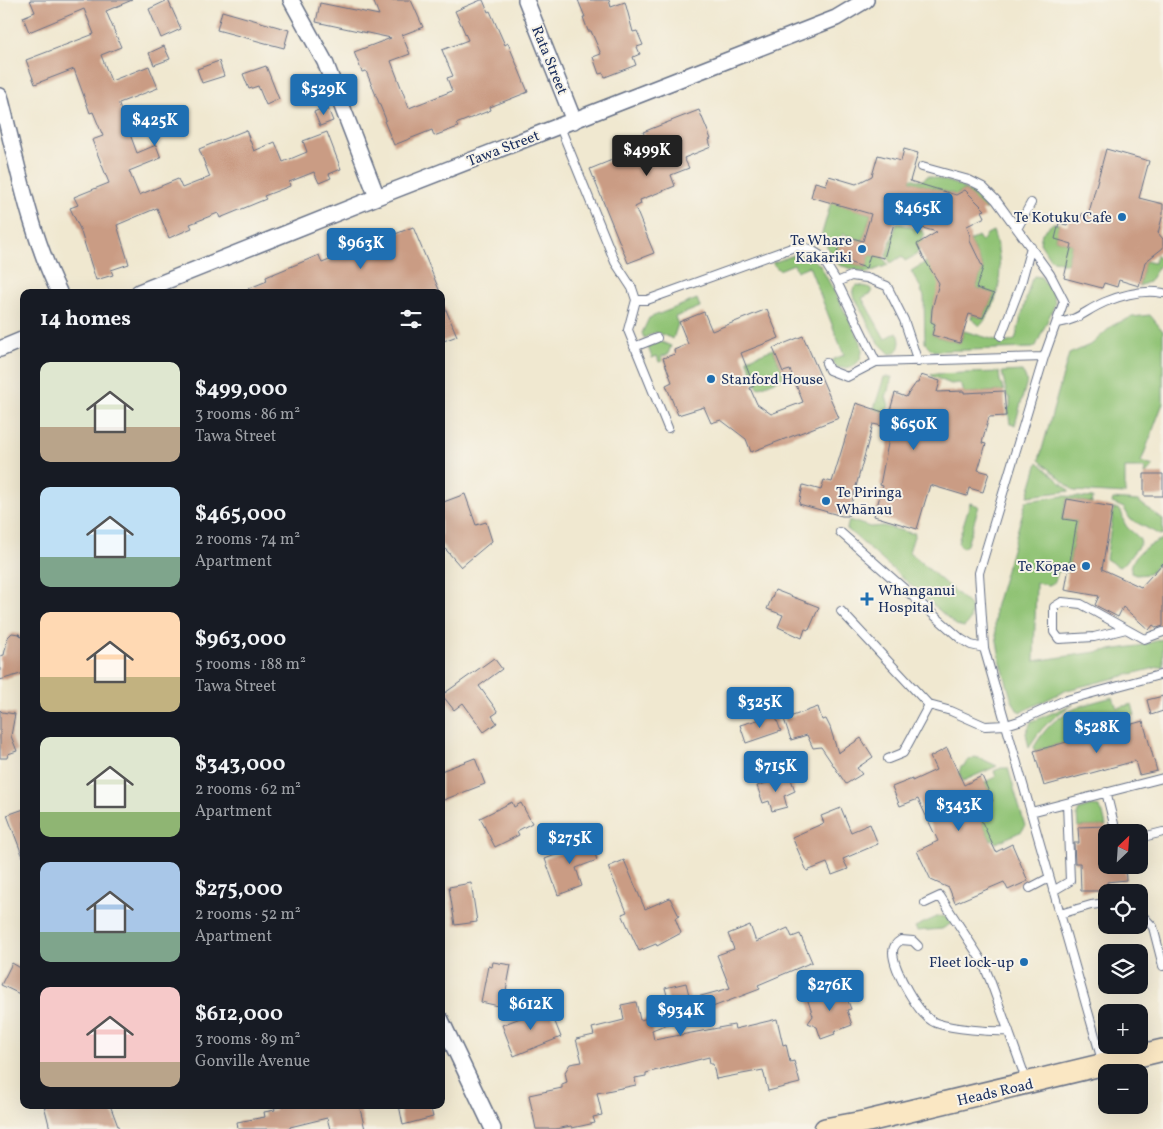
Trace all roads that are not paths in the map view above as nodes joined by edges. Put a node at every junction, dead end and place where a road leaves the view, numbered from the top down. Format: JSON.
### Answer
{"nodes":[{"id":1,"x":291,"y":0,"type":"edge"},
{"id":2,"x":526,"y":0,"type":"edge"},
{"id":3,"x":866,"y":0,"type":"edge"},
{"id":4,"x":0,"y":96,"type":"edge"},
{"id":5,"x":574,"y":121,"type":"junction"},
{"id":6,"x":560,"y":126,"type":"junction"},
{"id":7,"x":922,"y":167,"type":"dead end"},
{"id":8,"x":377,"y":197,"type":"junction"},
{"id":9,"x":1031,"y":202,"type":"dead end"},
{"id":10,"x":1017,"y":229,"type":"junction"},
{"id":11,"x":1031,"y":247,"type":"junction"},
{"id":12,"x":837,"y":282,"type":"junction"},
{"id":13,"x":57,"y":289,"type":"edge"},
{"id":14,"x":146,"y":289,"type":"edge"},
{"id":15,"x":1163,"y":293,"type":"edge"},
{"id":16,"x":636,"y":300,"type":"junction"},
{"id":17,"x":1058,"y":322,"type":"junction"},
{"id":18,"x":1001,"y":336,"type":"dead end"},
{"id":19,"x":657,"y":338,"type":"dead end"},
{"id":20,"x":20,"y":341,"type":"edge"},
{"id":21,"x":634,"y":347,"type":"junction"},
{"id":22,"x":0,"y":349,"type":"edge"},
{"id":23,"x":1044,"y":357,"type":"junction"},
{"id":24,"x":876,"y":362,"type":"junction"},
{"id":25,"x":918,"y":362,"type":"junction"},
{"id":26,"x":826,"y":363,"type":"dead end"},
{"id":27,"x":668,"y":428,"type":"dead end"},
{"id":28,"x":840,"y":532,"type":"dead end"},
{"id":29,"x":841,"y":611,"type":"dead end"},
{"id":30,"x":1126,"y":629,"type":"junction"},
{"id":31,"x":1163,"y":632,"type":"edge"},
{"id":32,"x":984,"y":648,"type":"junction"},
{"id":33,"x":1163,"y":674,"type":"edge"},
{"id":34,"x":929,"y":704,"type":"junction"},
{"id":35,"x":1006,"y":725,"type":"junction"},
{"id":36,"x":888,"y":759,"type":"dead end"},
{"id":37,"x":1163,"y":778,"type":"edge"},
{"id":38,"x":1106,"y":792,"type":"junction"},
{"id":39,"x":1067,"y":803,"type":"junction"},
{"id":40,"x":1031,"y":812,"type":"junction"},
{"id":41,"x":1114,"y":824,"type":"edge"},
{"id":42,"x":1163,"y":832,"type":"edge"},
{"id":43,"x":1148,"y":836,"type":"edge"},
{"id":44,"x":1049,"y":878,"type":"junction"},
{"id":45,"x":1030,"y":888,"type":"dead end"},
{"id":46,"x":1053,"y":891,"type":"junction"},
{"id":47,"x":924,"y":903,"type":"dead end"},
{"id":48,"x":1098,"y":904,"type":"edge"},
{"id":49,"x":1060,"y":914,"type":"junction"},
{"id":50,"x":1148,"y":922,"type":"edge"},
{"id":51,"x":918,"y":946,"type":"dead end"},
{"id":52,"x":1163,"y":966,"type":"edge"},
{"id":53,"x":445,"y":1028,"type":"edge"},
{"id":54,"x":1009,"y":1031,"type":"junction"},
{"id":55,"x":1163,"y":1050,"type":"edge"},
{"id":56,"x":1104,"y":1064,"type":"edge"},
{"id":57,"x":1108,"y":1064,"type":"edge"},
{"id":58,"x":1098,"y":1066,"type":"edge"},
{"id":59,"x":1028,"y":1084,"type":"junction"},
{"id":60,"x":865,"y":1125,"type":"edge"},
{"id":61,"x":493,"y":1129,"type":"edge"},
{"id":62,"x":825,"y":1129,"type":"edge"}],
"edges":[{"from":1,"to":8,"type":"street"},
{"from":2,"to":5,"type":"street","name":"Rata Street"},
{"from":3,"to":5,"type":"street","name":"Tawa Street"},
{"from":4,"to":13,"type":"street"},
{"from":5,"to":6,"type":"street","name":"Tawa Street"},
{"from":6,"to":8,"type":"street","name":"Tawa Street"},
{"from":6,"to":16,"type":"lane"},
{"from":7,"to":10,"type":"lane"},
{"from":8,"to":14,"type":"street","name":"Tawa Street"},
{"from":9,"to":10,"type":"lane"},
{"from":10,"to":11,"type":"lane"},
{"from":11,"to":17,"type":"lane"},
{"from":11,"to":18,"type":"lane"},
{"from":12,"to":16,"type":"lane"},
{"from":12,"to":24,"type":"lane"},
{"from":12,"to":25,"type":"lane"},
{"from":15,"to":17,"type":"lane"},
{"from":16,"to":21,"type":"lane"},
{"from":17,"to":23,"type":"lane"},
{"from":19,"to":21,"type":"lane"},
{"from":20,"to":22,"type":"street"},
{"from":21,"to":27,"type":"lane"},
{"from":23,"to":25,"type":"lane"},
{"from":23,"to":32,"type":"lane"},
{"from":24,"to":25,"type":"lane"},
{"from":24,"to":26,"type":"lane"},
{"from":28,"to":32,"type":"lane"},
{"from":29,"to":34,"type":"lane"},
{"from":30,"to":30,"type":"lane"},
{"from":30,"to":31,"type":"lane"},
{"from":32,"to":35,"type":"lane"},
{"from":33,"to":35,"type":"lane"},
{"from":34,"to":35,"type":"lane"},
{"from":34,"to":36,"type":"lane"},
{"from":35,"to":40,"type":"lane"},
{"from":37,"to":38,"type":"lane"},
{"from":38,"to":39,"type":"lane"},
{"from":38,"to":41,"type":"lane"},
{"from":39,"to":40,"type":"lane"},
{"from":39,"to":46,"type":"lane"},
{"from":40,"to":44,"type":"lane"},
{"from":42,"to":43,"type":"lane"},
{"from":44,"to":45,"type":"lane"},
{"from":44,"to":46,"type":"lane"},
{"from":46,"to":49,"type":"lane"},
{"from":47,"to":54,"type":"lane"},
{"from":48,"to":49,"type":"lane"},
{"from":49,"to":56,"type":"lane"},
{"from":50,"to":52,"type":"lane"},
{"from":51,"to":54,"type":"lane"},
{"from":53,"to":61,"type":"street"},
{"from":54,"to":59,"type":"lane"},
{"from":55,"to":57,"type":"main road","name":"Heads Road"},
{"from":58,"to":59,"type":"main road","name":"Heads Road"},
{"from":59,"to":60,"type":"main road","name":"Heads Road"},
{"from":60,"to":62,"type":"main road","name":"Heads Road"}]}
